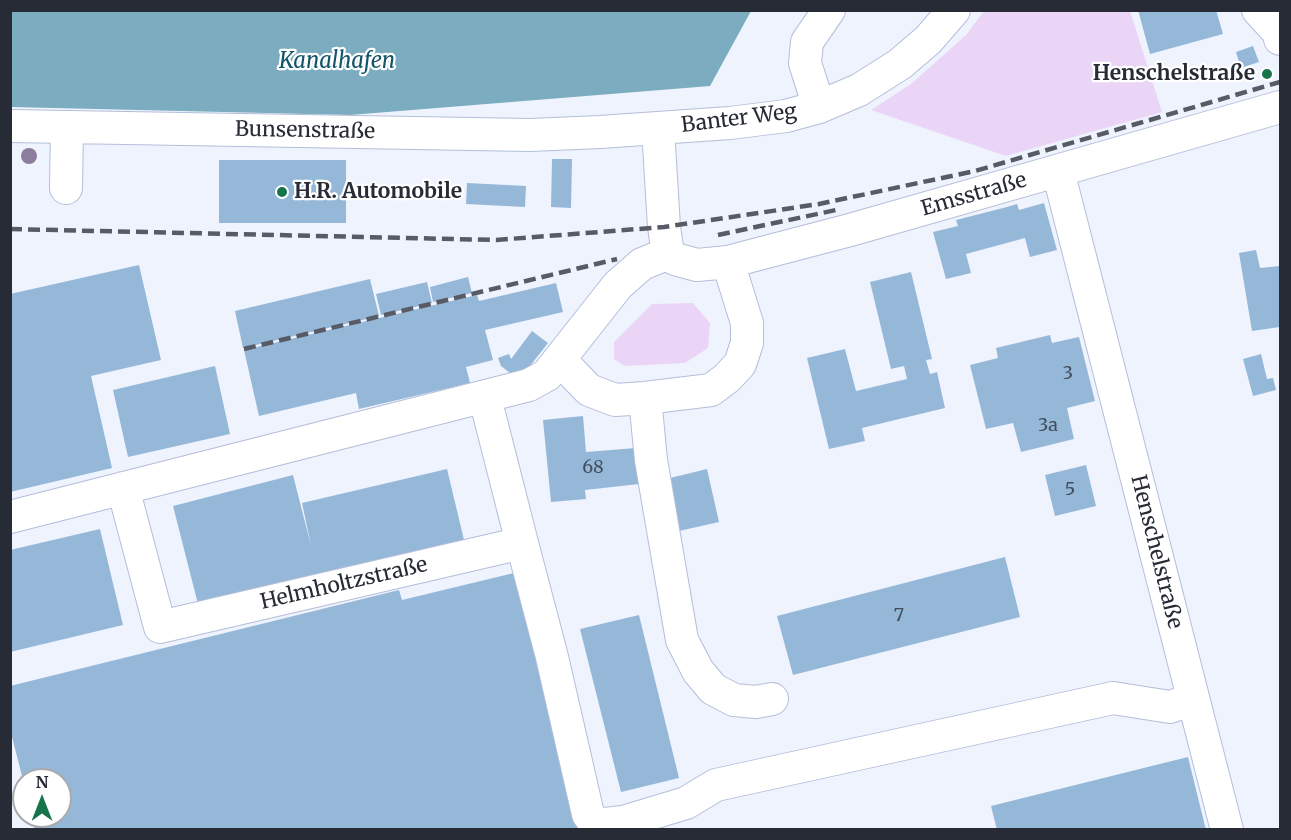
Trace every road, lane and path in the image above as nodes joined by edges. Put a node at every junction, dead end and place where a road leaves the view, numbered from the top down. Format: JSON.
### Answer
{"nodes":[{"id":1,"x":829,"y":10,"type":"edge"},
{"id":2,"x":954,"y":10,"type":"edge"},
{"id":3,"x":819,"y":107,"type":"junction"},
{"id":4,"x":1281,"y":107,"type":"edge"},
{"id":5,"x":10,"y":126,"type":"edge"},
{"id":6,"x":67,"y":127,"type":"junction"},
{"id":7,"x":658,"y":129,"type":"junction"},
{"id":8,"x":600,"y":132,"type":"joint"},
{"id":9,"x":1058,"y":171,"type":"junction"},
{"id":10,"x":66,"y":188,"type":"dead end"},
{"id":11,"x":669,"y":252,"type":"junction"},
{"id":12,"x":728,"y":262,"type":"junction"},
{"id":13,"x":560,"y":360,"type":"junction"},
{"id":14,"x":485,"y":398,"type":"junction"},
{"id":15,"x":645,"y":398,"type":"junction"},
{"id":16,"x":123,"y":488,"type":"junction"},
{"id":17,"x":10,"y":517,"type":"edge"},
{"id":18,"x":522,"y":543,"type":"junction"},
{"id":19,"x":772,"y":699,"type":"dead end"},
{"id":20,"x":1193,"y":699,"type":"junction"},
{"id":21,"x":596,"y":827,"type":"edge"},
{"id":22,"x":1227,"y":830,"type":"edge"}],
"edges":[{"from":1,"to":3,"type":"street"},
{"from":2,"to":3,"type":"street","name":"Banter Weg"},
{"from":3,"to":7,"type":"street","name":"Banter Weg"},
{"from":4,"to":9,"type":"street","name":"Emsstraße"},
{"from":5,"to":6,"type":"street","name":"Bunsenstraße"},
{"from":6,"to":8,"type":"street","name":"Bunsenstraße"},
{"from":6,"to":10,"type":"street"},
{"from":7,"to":8,"type":"street","name":"Banter Weg"},
{"from":7,"to":11,"type":"street"},
{"from":9,"to":12,"type":"street","name":"Emsstraße"},
{"from":9,"to":20,"type":"street","name":"Henschelstraße"},
{"from":11,"to":12,"type":"street","name":"Emsstraße"},
{"from":11,"to":13,"type":"street"},
{"from":12,"to":15,"type":"street"},
{"from":13,"to":14,"type":"street"},
{"from":13,"to":15,"type":"street"},
{"from":14,"to":16,"type":"street"},
{"from":14,"to":18,"type":"street"},
{"from":15,"to":19,"type":"street"},
{"from":16,"to":17,"type":"street"},
{"from":16,"to":18,"type":"street","name":"Helmholtzstraße"},
{"from":18,"to":21,"type":"street"},
{"from":20,"to":21,"type":"street"},
{"from":20,"to":22,"type":"street","name":"Henschelstraße"}]}
